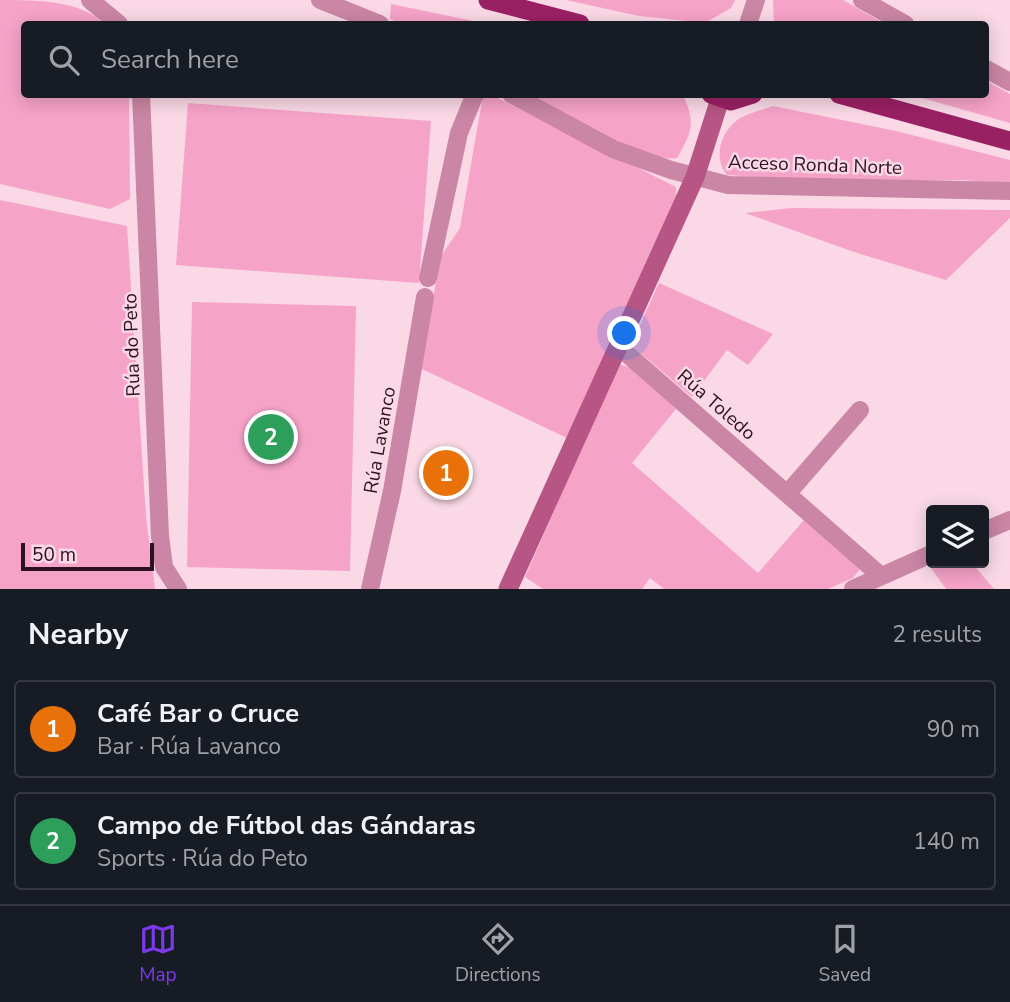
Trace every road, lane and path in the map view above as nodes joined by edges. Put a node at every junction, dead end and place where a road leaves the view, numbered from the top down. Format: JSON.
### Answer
{"nodes":[{"id":1,"x":90,"y":0,"type":"edge"},
{"id":2,"x":320,"y":0,"type":"edge"},
{"id":3,"x":488,"y":0,"type":"edge"},
{"id":4,"x":756,"y":0,"type":"edge"},
{"id":5,"x":862,"y":0,"type":"edge"},
{"id":6,"x":115,"y":21,"type":"edge"},
{"id":7,"x":372,"y":21,"type":"edge"},
{"id":8,"x":568,"y":21,"type":"edge"},
{"id":9,"x":749,"y":21,"type":"edge"},
{"id":10,"x":900,"y":21,"type":"edge"},
{"id":11,"x":989,"y":71,"type":"edge"},
{"id":12,"x":1010,"y":82,"type":"edge"},
{"id":13,"x":141,"y":98,"type":"edge"},
{"id":14,"x":473,"y":98,"type":"edge"},
{"id":15,"x":518,"y":98,"type":"edge"},
{"id":16,"x":716,"y":98,"type":"edge"},
{"id":17,"x":719,"y":98,"type":"edge"},
{"id":18,"x":742,"y":98,"type":"edge"},
{"id":19,"x":854,"y":98,"type":"edge"},
{"id":20,"x":1010,"y":141,"type":"edge"},
{"id":21,"x":695,"y":177,"type":"junction"},
{"id":22,"x":1010,"y":191,"type":"edge"},
{"id":23,"x":428,"y":278,"type":"dead end"},
{"id":24,"x":425,"y":297,"type":"dead end"},
{"id":25,"x":618,"y":346,"type":"junction"},
{"id":26,"x":860,"y":410,"type":"dead end"},
{"id":27,"x":787,"y":494,"type":"junction"},
{"id":28,"x":1010,"y":520,"type":"edge"},
{"id":29,"x":989,"y":529,"type":"edge"},
{"id":30,"x":926,"y":556,"type":"edge"},
{"id":31,"x":881,"y":576,"type":"junction"},
{"id":32,"x":178,"y":589,"type":"edge"},
{"id":33,"x":370,"y":589,"type":"edge"},
{"id":34,"x":508,"y":589,"type":"edge"},
{"id":35,"x":853,"y":589,"type":"edge"}],
"edges":[{"from":1,"to":6,"type":"street"},
{"from":2,"to":7,"type":"street"},
{"from":3,"to":8,"type":"highway"},
{"from":4,"to":9,"type":"street"},
{"from":5,"to":10,"type":"street"},
{"from":11,"to":12,"type":"street"},
{"from":13,"to":32,"type":"street","name":"Rúa do Peto"},
{"from":14,"to":23,"type":"street"},
{"from":15,"to":21,"type":"street","name":"Acceso Ronda Norte"},
{"from":16,"to":21,"type":"main road"},
{"from":17,"to":18,"type":"highway"},
{"from":19,"to":20,"type":"highway"},
{"from":21,"to":22,"type":"street","name":"Acceso Ronda Norte"},
{"from":21,"to":25,"type":"main road"},
{"from":24,"to":33,"type":"street","name":"Rúa Lavanco"},
{"from":25,"to":27,"type":"street","name":"Rúa Toledo"},
{"from":25,"to":34,"type":"main road"},
{"from":26,"to":27,"type":"street"},
{"from":27,"to":31,"type":"street","name":"Rúa Toledo"},
{"from":28,"to":29,"type":"street"},
{"from":30,"to":31,"type":"street"},
{"from":31,"to":35,"type":"street"}]}
